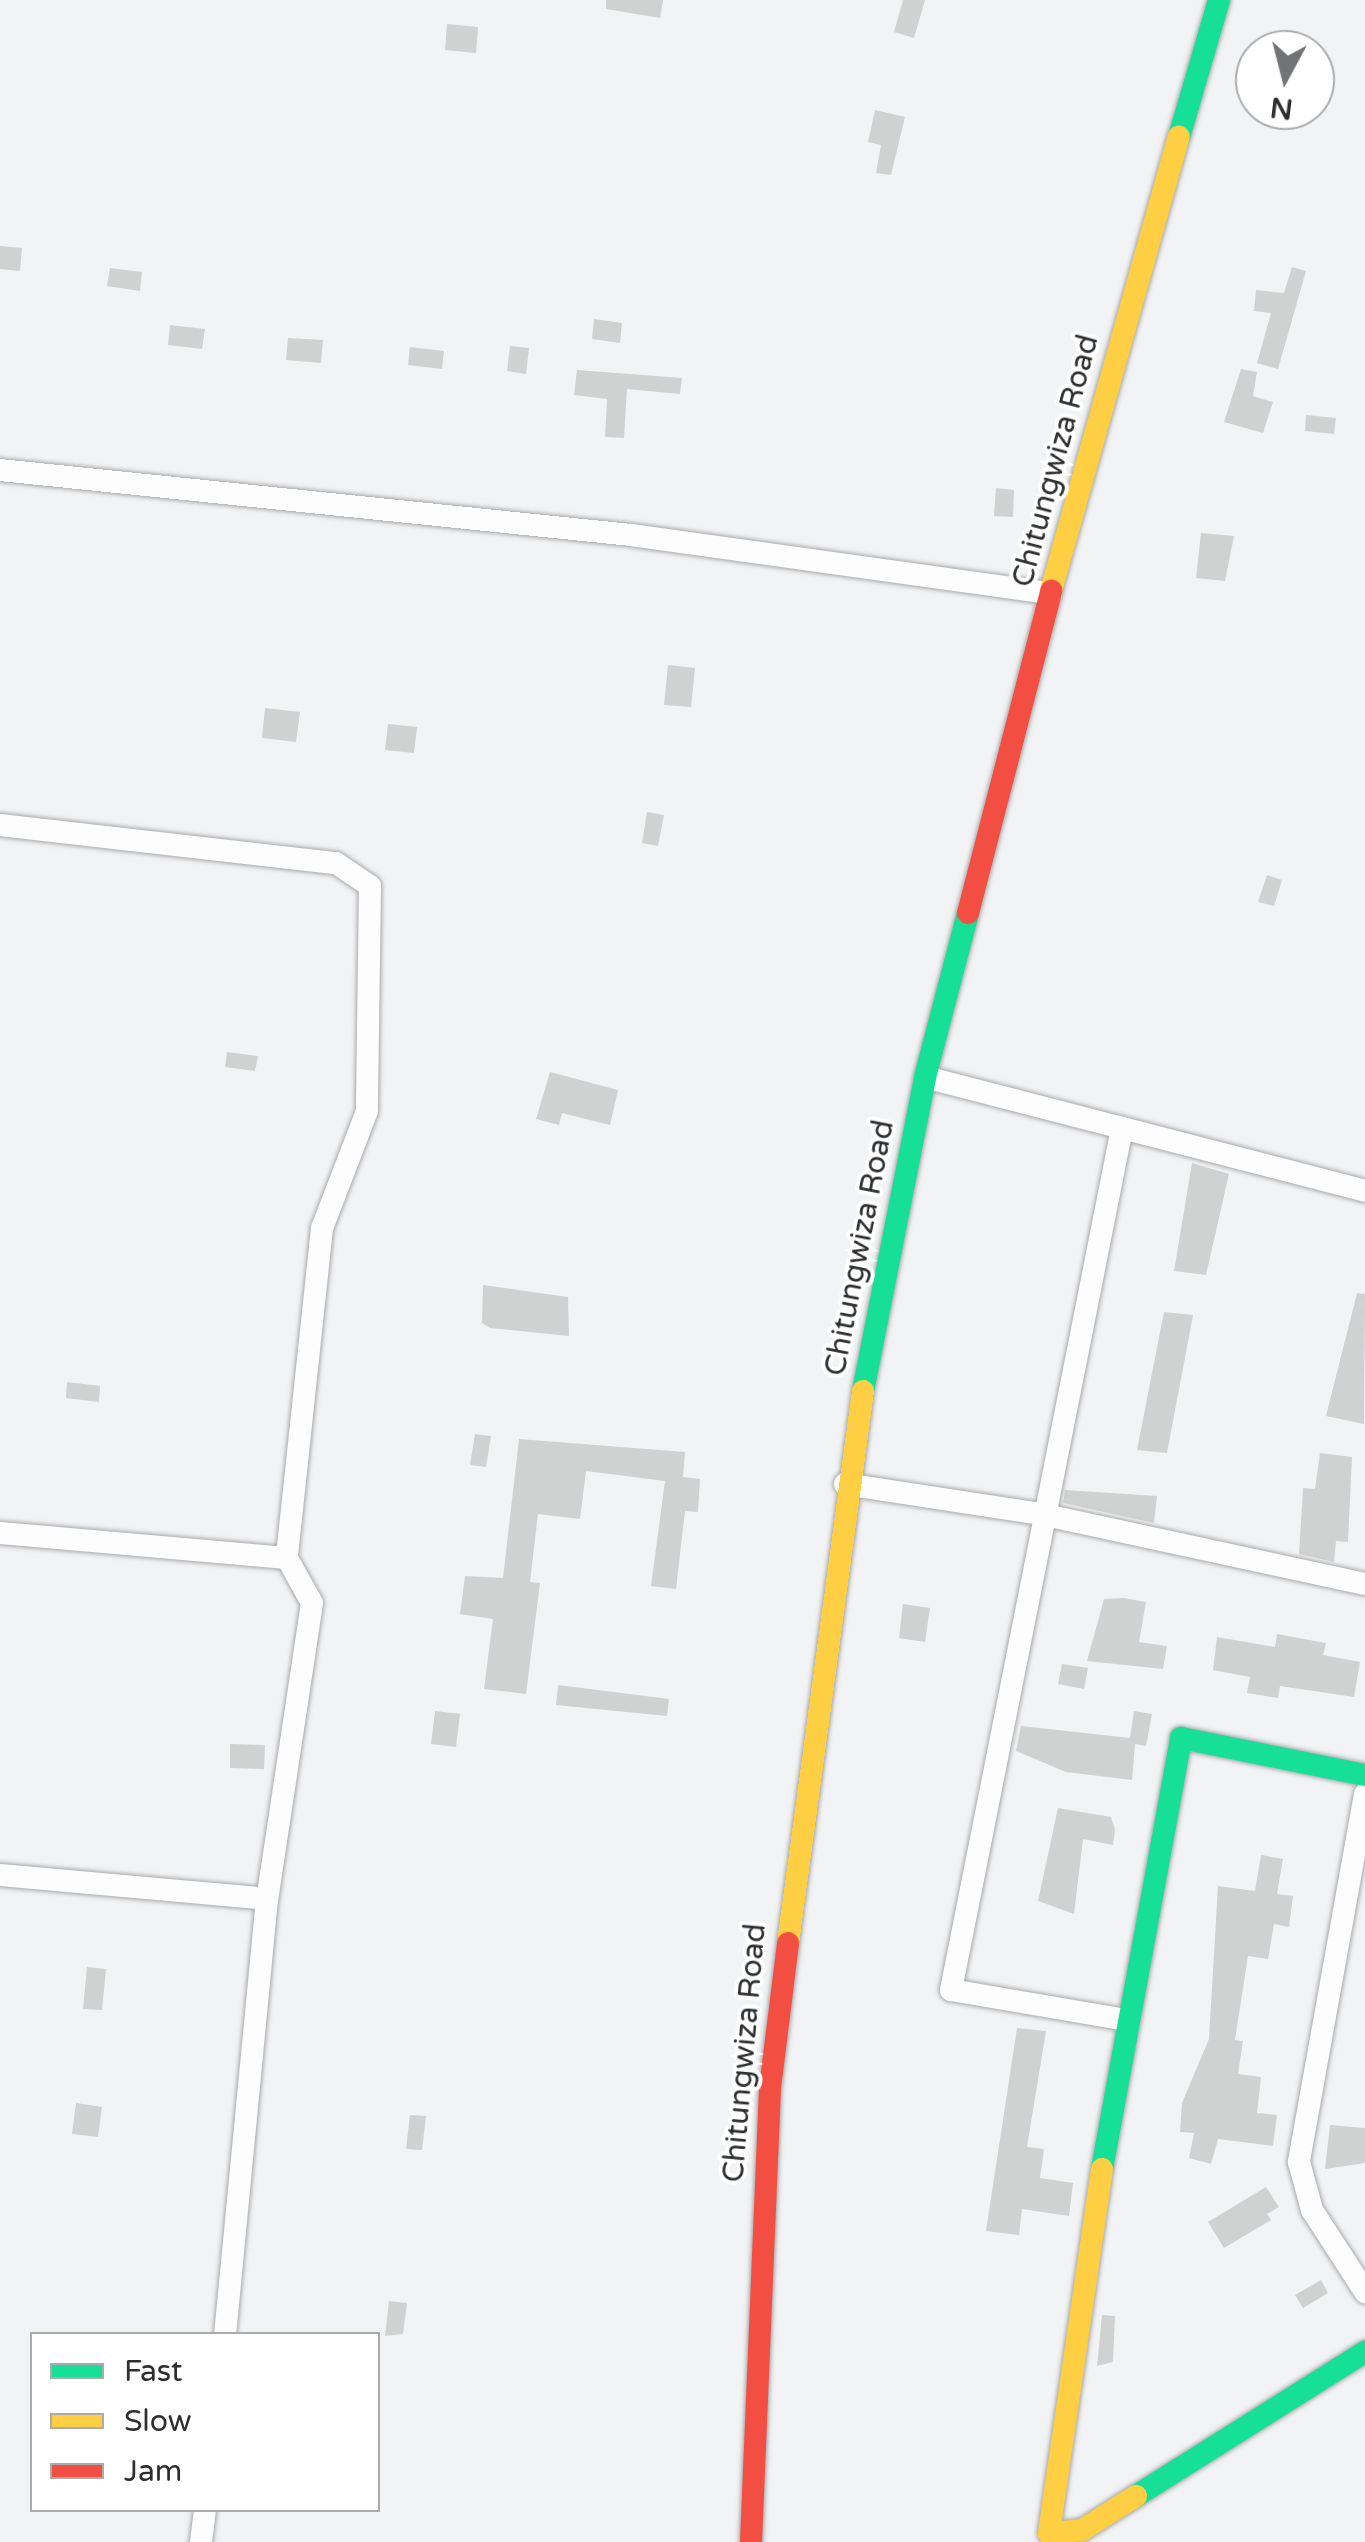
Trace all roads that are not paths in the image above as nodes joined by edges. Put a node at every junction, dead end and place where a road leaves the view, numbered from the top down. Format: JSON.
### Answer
{"nodes":[{"id":1,"x":1219,"y":0,"type":"edge"},
{"id":2,"x":0,"y":470,"type":"edge"},
{"id":3,"x":1051,"y":593,"type":"junction"},
{"id":4,"x":0,"y":825,"type":"edge"},
{"id":5,"x":925,"y":1076,"type":"junction"},
{"id":6,"x":1122,"y":1128,"type":"junction"},
{"id":7,"x":1365,"y":1191,"type":"edge"},
{"id":8,"x":845,"y":1484,"type":"junction"},
{"id":9,"x":1040,"y":1514,"type":"junction"},
{"id":10,"x":0,"y":1534,"type":"edge"},
{"id":11,"x":287,"y":1558,"type":"junction"},
{"id":12,"x":1365,"y":1584,"type":"edge"},
{"id":13,"x":1365,"y":1776,"type":"edge"},
{"id":14,"x":1365,"y":1794,"type":"edge"},
{"id":15,"x":0,"y":1875,"type":"edge"},
{"id":16,"x":267,"y":1899,"type":"junction"},
{"id":17,"x":1126,"y":2020,"type":"junction"},
{"id":18,"x":1365,"y":2292,"type":"edge"},
{"id":19,"x":225,"y":2332,"type":"edge"},
{"id":20,"x":1365,"y":2352,"type":"edge"},
{"id":21,"x":205,"y":2512,"type":"edge"},
{"id":22,"x":200,"y":2542,"type":"edge"},
{"id":23,"x":751,"y":2542,"type":"edge"}],
"edges":[{"from":1,"to":3,"type":"main road","name":"Chitungwiza Road"},
{"from":2,"to":3,"type":"street"},
{"from":3,"to":5,"type":"main road","name":"Chitungwiza Road"},
{"from":4,"to":11,"type":"street"},
{"from":5,"to":6,"type":"street"},
{"from":5,"to":8,"type":"main road","name":"Chitungwiza Road"},
{"from":6,"to":7,"type":"street"},
{"from":6,"to":9,"type":"street"},
{"from":8,"to":9,"type":"street"},
{"from":8,"to":23,"type":"main road","name":"Chitungwiza Road"},
{"from":9,"to":12,"type":"street"},
{"from":9,"to":17,"type":"street"},
{"from":10,"to":11,"type":"street"},
{"from":11,"to":16,"type":"street"},
{"from":13,"to":17,"type":"main road"},
{"from":14,"to":18,"type":"street"},
{"from":15,"to":16,"type":"street"},
{"from":16,"to":19,"type":"street"},
{"from":17,"to":20,"type":"main road"},
{"from":21,"to":22,"type":"street"}]}
